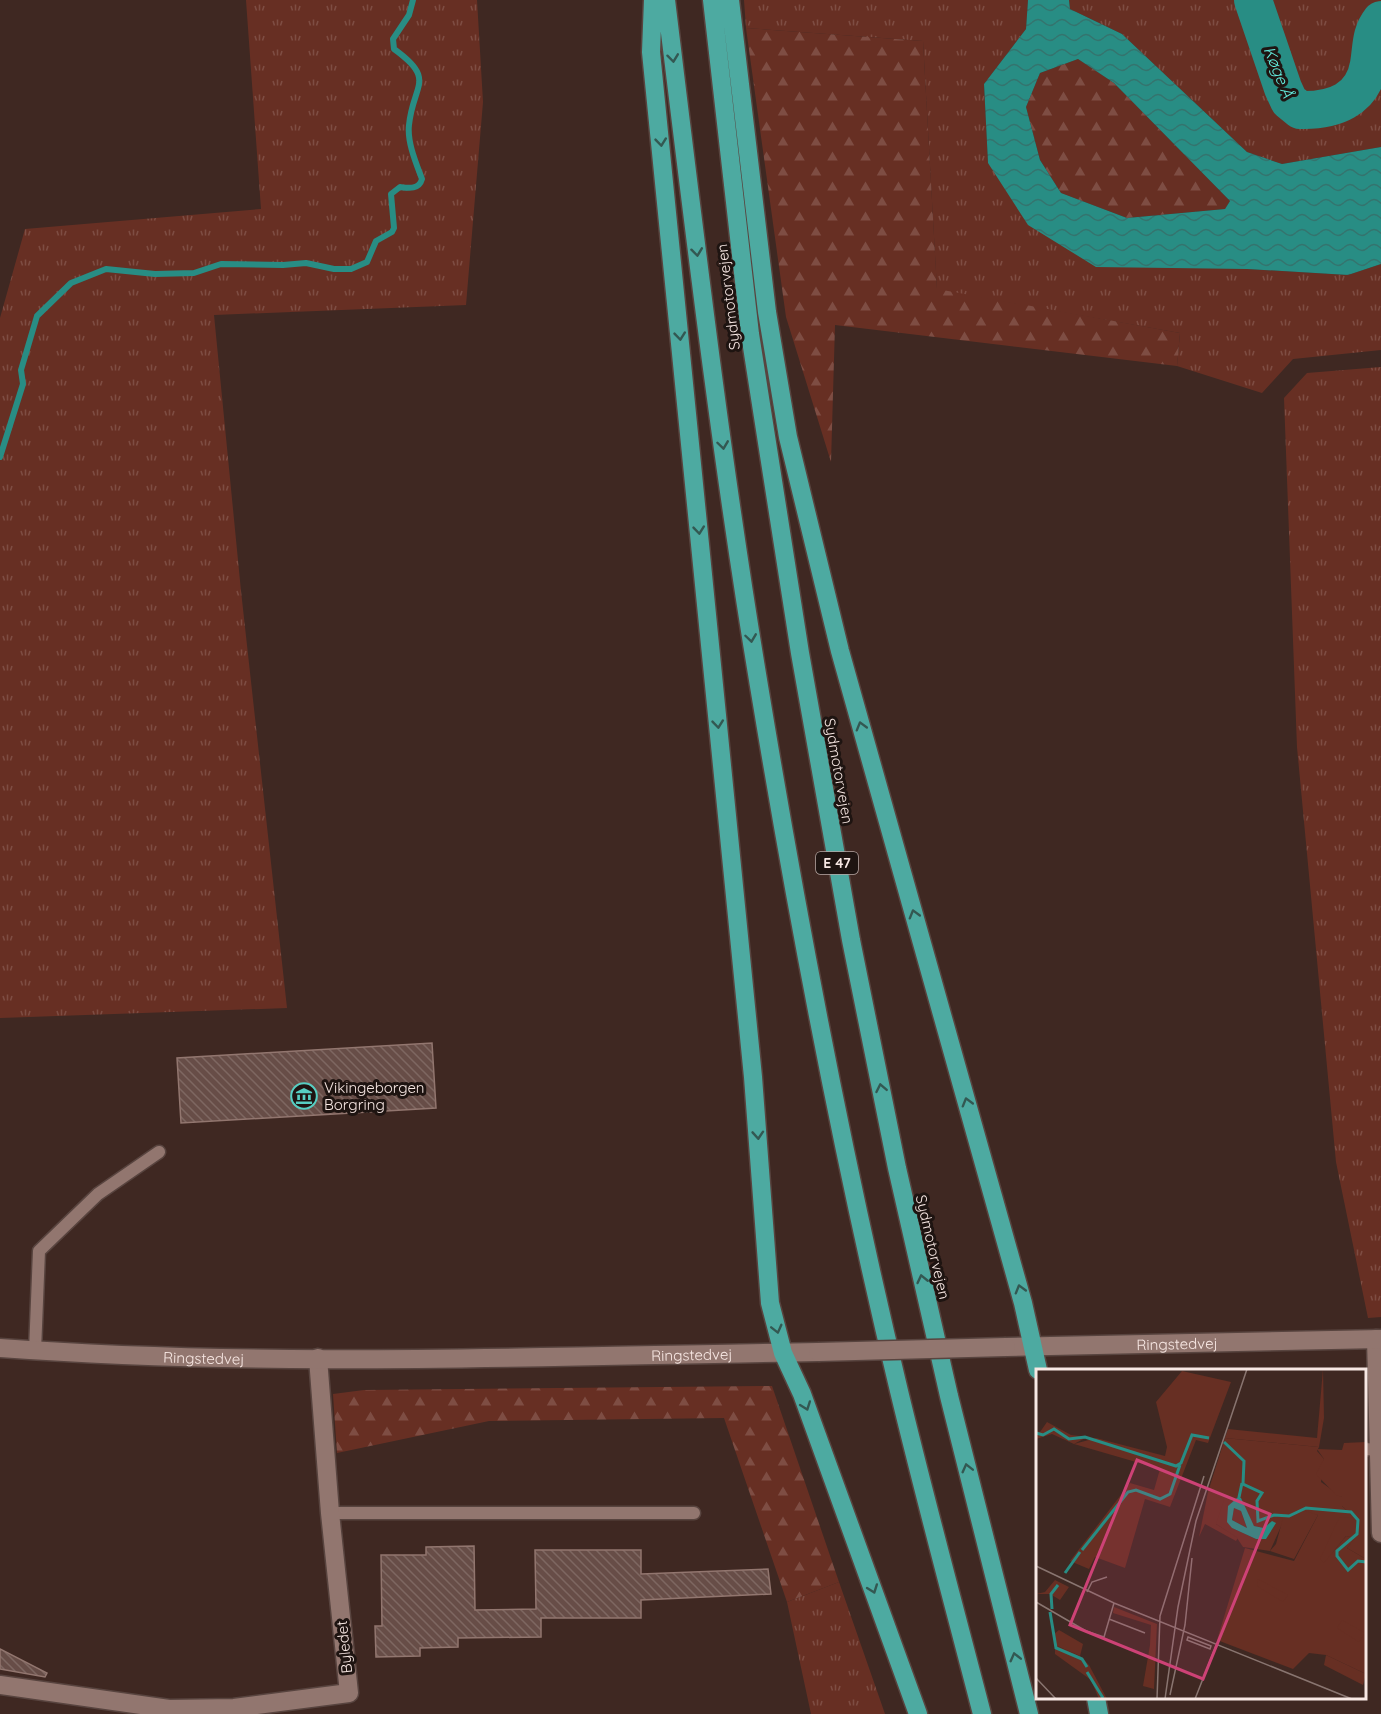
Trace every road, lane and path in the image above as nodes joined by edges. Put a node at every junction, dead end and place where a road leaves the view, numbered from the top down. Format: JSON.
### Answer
{"nodes":[{"id":1,"x":653,"y":0,"type":"edge"},
{"id":2,"x":666,"y":0,"type":"edge"},
{"id":3,"x":712,"y":0,"type":"edge"},
{"id":4,"x":730,"y":0,"type":"edge"},
{"id":5,"x":159,"y":1152,"type":"dead end"},
{"id":6,"x":1378,"y":1339,"type":"edge"},
{"id":7,"x":1033,"y":1346,"type":"junction"},
{"id":8,"x":0,"y":1348,"type":"edge"},
{"id":9,"x":35,"y":1351,"type":"junction"},
{"id":10,"x":783,"y":1353,"type":"junction"},
{"id":11,"x":318,"y":1358,"type":"junction"},
{"id":12,"x":1038,"y":1369,"type":"edge"},
{"id":13,"x":1380,"y":1450,"type":"edge"},
{"id":14,"x":330,"y":1513,"type":"junction"},
{"id":15,"x":694,"y":1513,"type":"dead end"},
{"id":16,"x":1381,"y":1533,"type":"edge"},
{"id":17,"x":0,"y":1685,"type":"edge"},
{"id":18,"x":1096,"y":1699,"type":"edge"},
{"id":19,"x":918,"y":1714,"type":"edge"},
{"id":20,"x":982,"y":1714,"type":"edge"},
{"id":21,"x":1029,"y":1714,"type":"edge"},
{"id":22,"x":1099,"y":1714,"type":"edge"}],
"edges":[{"from":1,"to":10,"type":"highway","one_way":true},
{"from":2,"to":20,"type":"highway","name":"Sydmotorvejen","one_way":true},
{"from":21,"to":3,"type":"highway","name":"Sydmotorvejen","number":"E 47","one_way":true},
{"from":7,"to":4,"type":"highway","one_way":true},
{"from":5,"to":9,"type":"lane"},
{"from":6,"to":7,"type":"main road","name":"Ringstedvej"},
{"from":6,"to":13,"type":"main road"},
{"from":7,"to":10,"type":"main road","name":"Ringstedvej","bridge":true},
{"from":7,"to":12,"type":"highway"},
{"from":8,"to":9,"type":"main road","name":"Ringstedvej"},
{"from":9,"to":11,"type":"main road","name":"Ringstedvej"},
{"from":10,"to":11,"type":"main road","name":"Ringstedvej"},
{"from":10,"to":19,"type":"highway","one_way":true},
{"from":11,"to":14,"type":"main road","name":"Byledet"},
{"from":13,"to":16,"type":"main road"},
{"from":14,"to":15,"type":"lane"},
{"from":14,"to":17,"type":"main road","name":"Byledet"},
{"from":18,"to":22,"type":"highway"}]}
